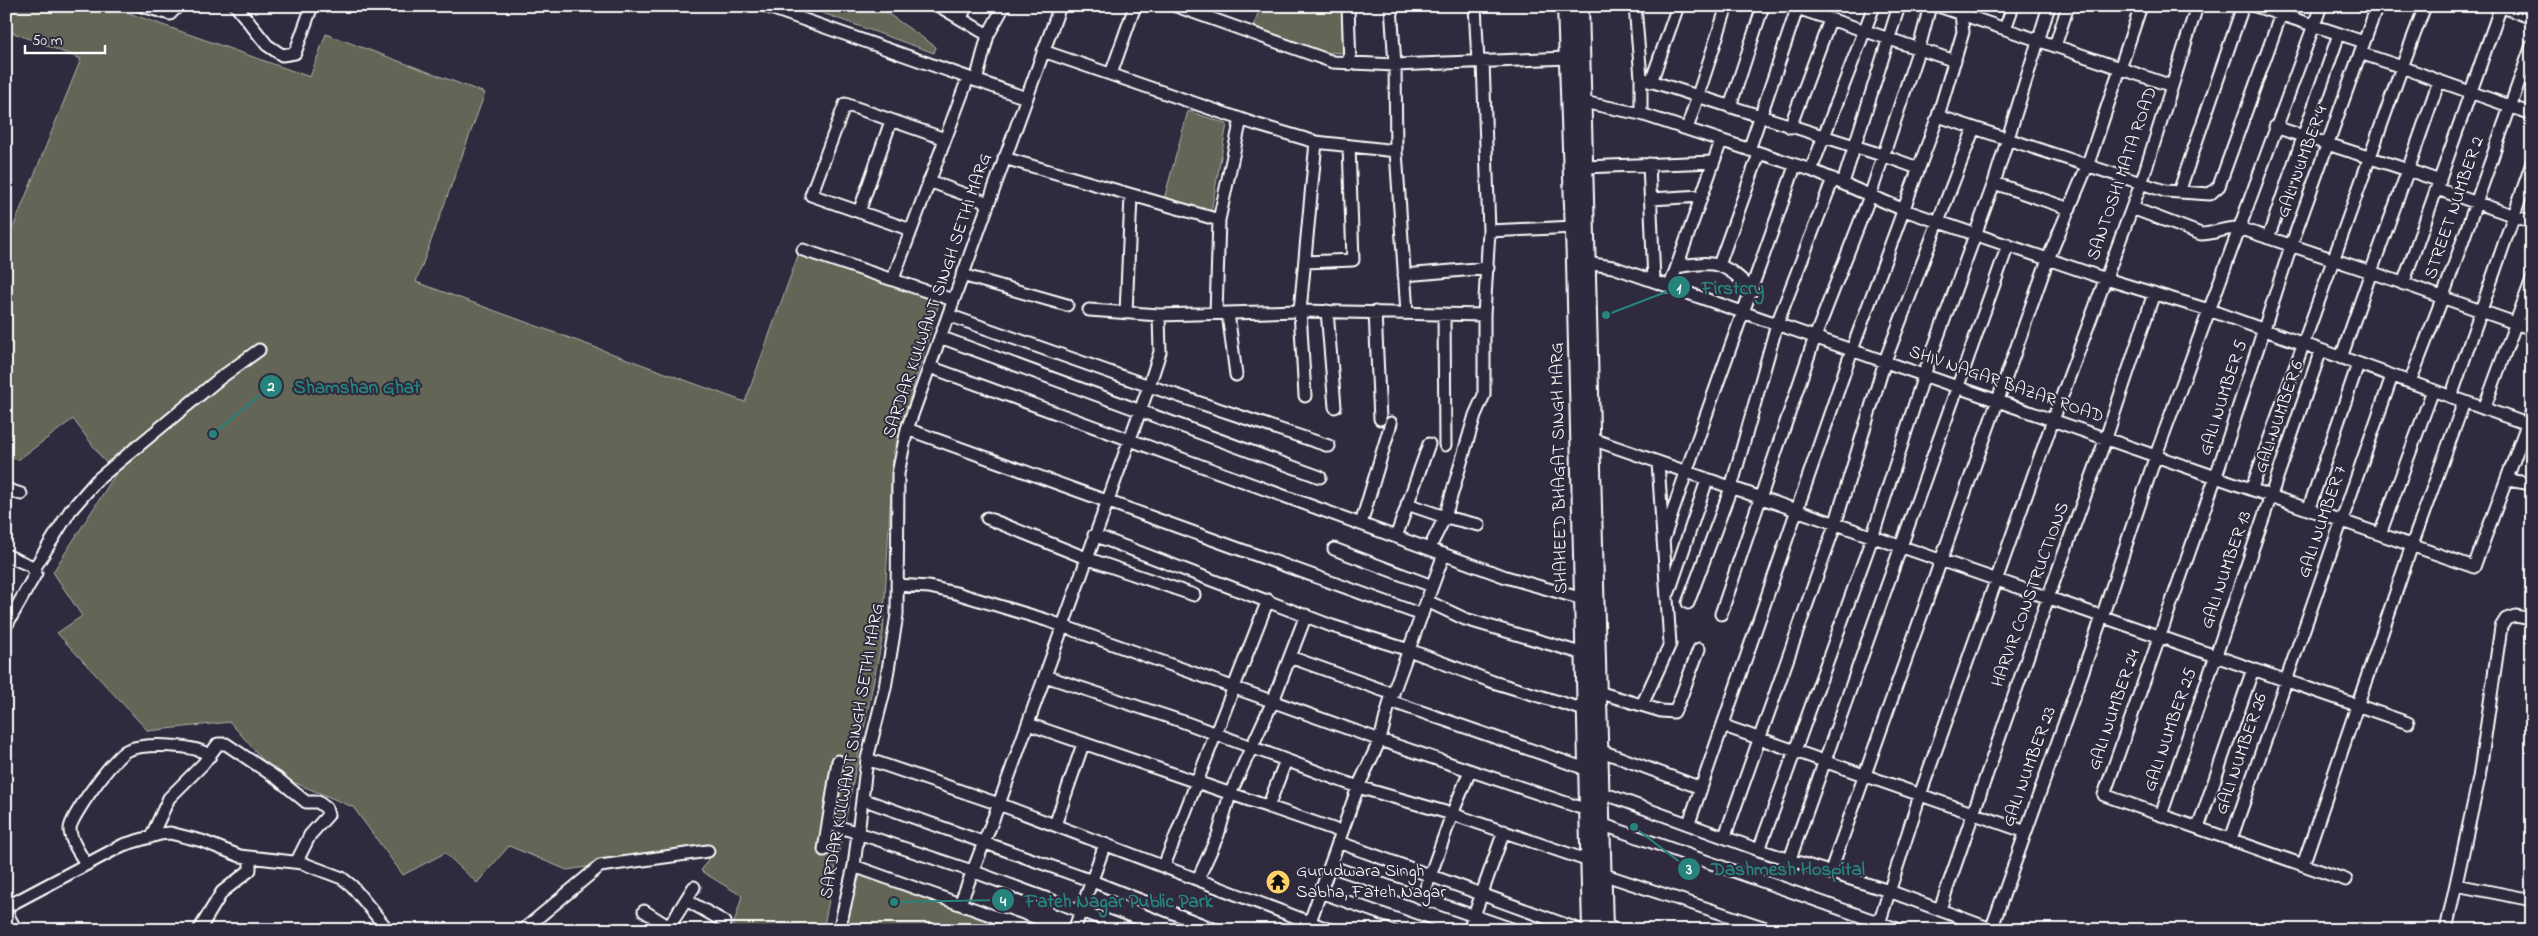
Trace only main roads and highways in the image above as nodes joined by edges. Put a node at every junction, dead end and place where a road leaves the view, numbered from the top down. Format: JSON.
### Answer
{"nodes":[{"id":1,"x":1566,"y":6,"type":"edge"},
{"id":2,"x":1580,"y":6,"type":"edge"},
{"id":3,"x":1581,"y":262,"type":"junction"},
{"id":4,"x":1604,"y":929,"type":"edge"}],
"edges":[{"from":1,"to":3,"type":"main road","name":"SHAHEED BHAGAT SINGH MARG"},
{"from":2,"to":3,"type":"main road","name":"SHAHEED BHAGAT SINGH MARG"},
{"from":3,"to":4,"type":"main road","name":"SHAHEED BHAGAT SINGH MARG"},
{"from":3,"to":4,"type":"main road","name":"SHAHEED BHAGAT SINGH MARG"}]}
